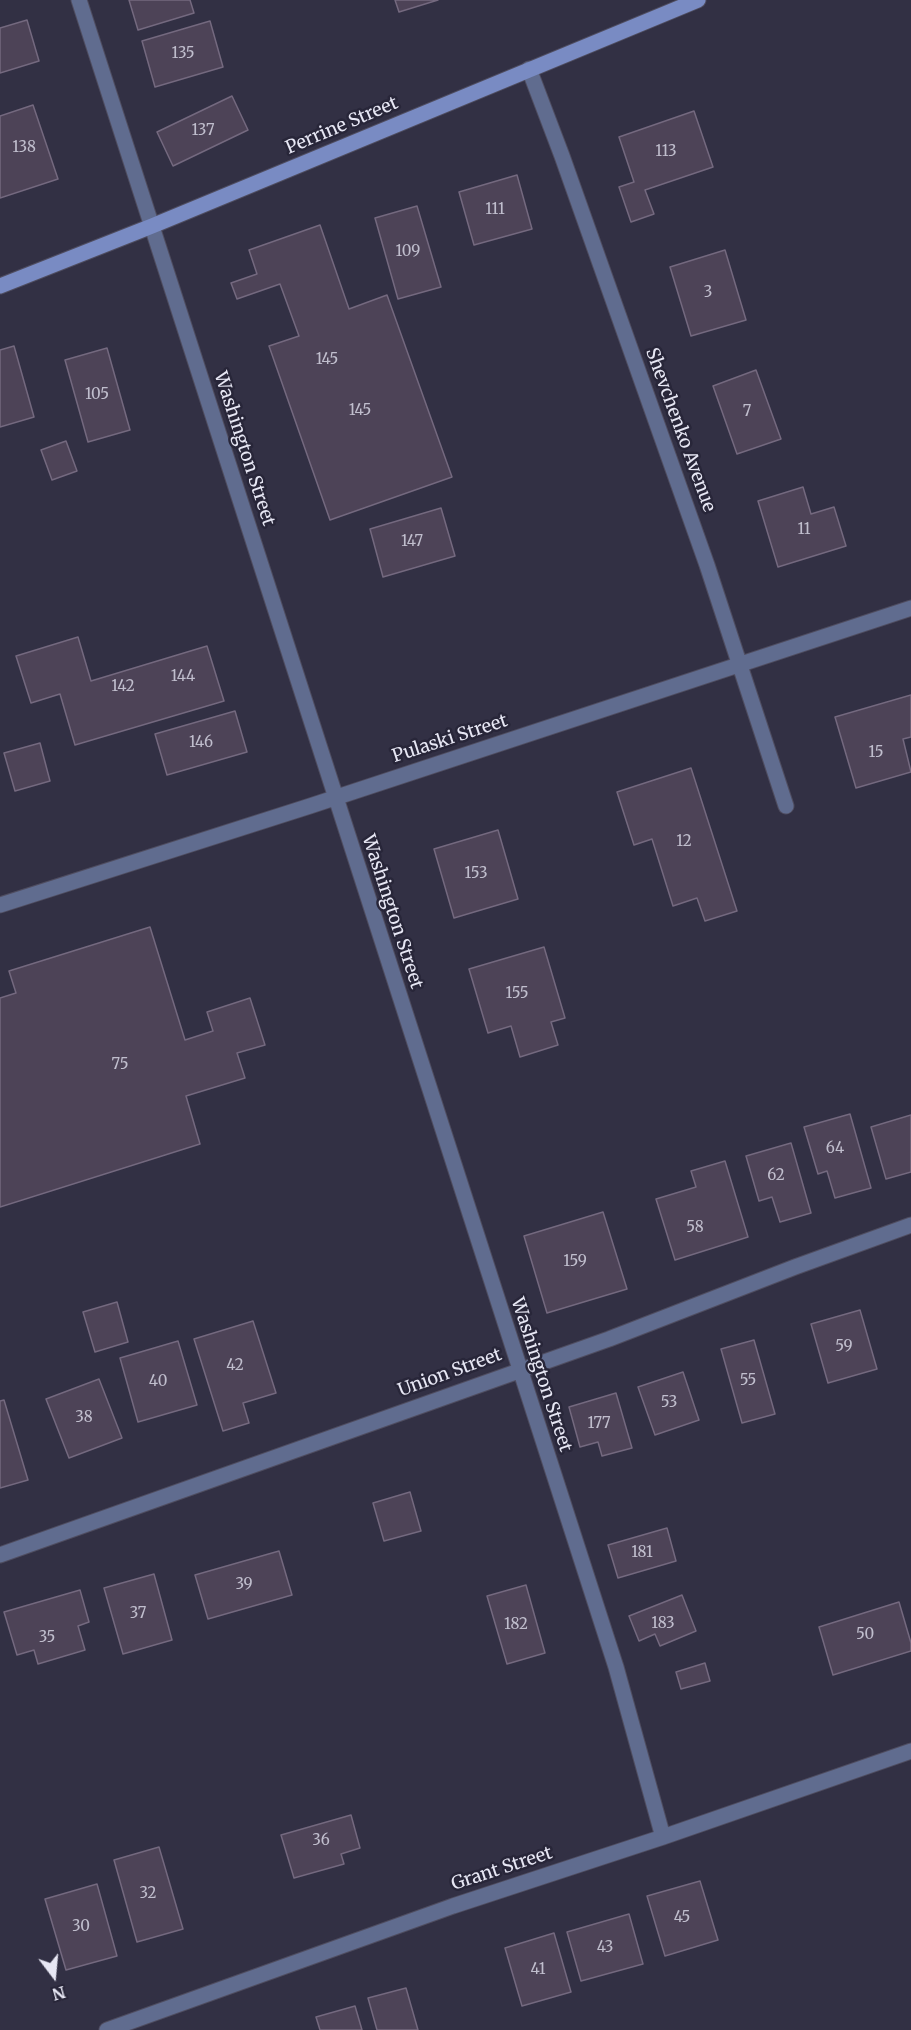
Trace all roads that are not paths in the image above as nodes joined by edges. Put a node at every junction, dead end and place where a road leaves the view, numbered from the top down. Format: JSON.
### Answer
{"nodes":[{"id":1,"x":79,"y":0,"type":"edge"},
{"id":2,"x":698,"y":0,"type":"edge"},
{"id":3,"x":529,"y":69,"type":"junction"},
{"id":4,"x":152,"y":226,"type":"junction"},
{"id":5,"x":0,"y":286,"type":"edge"},
{"id":6,"x":911,"y":608,"type":"edge"},
{"id":7,"x":738,"y":664,"type":"junction"},
{"id":8,"x":335,"y":797,"type":"junction"},
{"id":9,"x":786,"y":806,"type":"dead end"},
{"id":10,"x":0,"y":904,"type":"edge"},
{"id":11,"x":911,"y":1225,"type":"edge"},
{"id":12,"x":519,"y":1370,"type":"junction"},
{"id":13,"x":0,"y":1555,"type":"edge"},
{"id":14,"x":911,"y":1751,"type":"edge"},
{"id":15,"x":663,"y":1837,"type":"junction"},
{"id":16,"x":106,"y":2030,"type":"edge"}],
"edges":[{"from":1,"to":4,"type":"street","name":"Washington Street"},
{"from":2,"to":3,"type":"street","name":"Perrine Street"},
{"from":3,"to":4,"type":"street","name":"Perrine Street"},
{"from":3,"to":7,"type":"street","name":"Shevchenko Avenue"},
{"from":4,"to":5,"type":"street","name":"Perrine Street"},
{"from":4,"to":8,"type":"street","name":"Washington Street"},
{"from":6,"to":7,"type":"street","name":"Pulaski Street"},
{"from":7,"to":8,"type":"street","name":"Pulaski Street"},
{"from":7,"to":9,"type":"street","name":"Shevchenko Avenue"},
{"from":8,"to":10,"type":"street","name":"Pulaski Street"},
{"from":8,"to":12,"type":"street","name":"Washington Street"},
{"from":11,"to":12,"type":"street","name":"Union Street"},
{"from":12,"to":13,"type":"street","name":"Union Street"},
{"from":12,"to":15,"type":"street","name":"Washington Street"},
{"from":14,"to":15,"type":"street","name":"Grant Street"},
{"from":15,"to":16,"type":"street","name":"Grant Street"}]}
